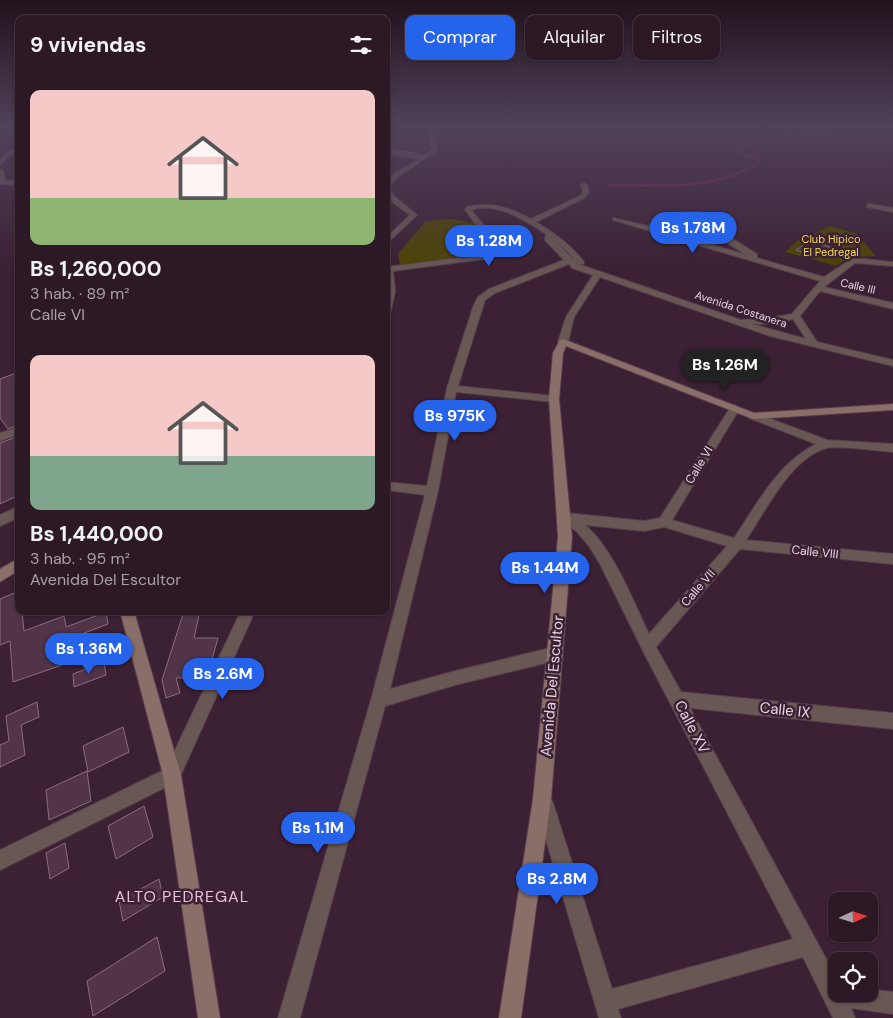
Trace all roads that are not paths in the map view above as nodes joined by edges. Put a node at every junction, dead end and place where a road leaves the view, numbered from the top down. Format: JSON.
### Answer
{"nodes":[{"id":1,"x":1,"y":175,"type":"edge"},
{"id":2,"x":15,"y":181,"type":"edge"},
{"id":3,"x":584,"y":185,"type":"dead end"},
{"id":4,"x":390,"y":194,"type":"edge"},
{"id":5,"x":869,"y":206,"type":"dead end"},
{"id":6,"x":893,"y":210,"type":"edge"},
{"id":7,"x":615,"y":219,"type":"dead end"},
{"id":8,"x":532,"y":221,"type":"junction"},
{"id":9,"x":648,"y":229,"type":"junction"},
{"id":10,"x":549,"y":235,"type":"junction"},
{"id":11,"x":390,"y":238,"type":"edge"},
{"id":12,"x":570,"y":262,"type":"junction"},
{"id":13,"x":893,"y":264,"type":"edge"},
{"id":14,"x":777,"y":266,"type":"junction"},
{"id":15,"x":584,"y":268,"type":"junction"},
{"id":16,"x":390,"y":269,"type":"edge"},
{"id":17,"x":598,"y":274,"type":"junction"},
{"id":18,"x":390,"y":277,"type":"edge"},
{"id":19,"x":825,"y":280,"type":"junction"},
{"id":20,"x":818,"y":288,"type":"junction"},
{"id":21,"x":390,"y":302,"type":"edge"},
{"id":22,"x":893,"y":306,"type":"edge"},
{"id":23,"x":795,"y":316,"type":"junction"},
{"id":24,"x":734,"y":321,"type":"junction"},
{"id":25,"x":563,"y":342,"type":"junction"},
{"id":26,"x":814,"y":344,"type":"junction"},
{"id":27,"x":893,"y":363,"type":"edge"},
{"id":28,"x":452,"y":388,"type":"junction"},
{"id":29,"x":554,"y":399,"type":"junction"},
{"id":30,"x":893,"y":406,"type":"edge"},
{"id":31,"x":735,"y":408,"type":"junction"},
{"id":32,"x":753,"y":416,"type":"junction"},
{"id":33,"x":15,"y":430,"type":"edge"},
{"id":34,"x":2,"y":432,"type":"edge"},
{"id":35,"x":826,"y":444,"type":"junction"},
{"id":36,"x":893,"y":448,"type":"edge"},
{"id":37,"x":390,"y":486,"type":"edge"},
{"id":38,"x":432,"y":491,"type":"junction"},
{"id":39,"x":15,"y":513,"type":"edge"},
{"id":40,"x":565,"y":518,"type":"junction"},
{"id":41,"x":0,"y":521,"type":"edge"},
{"id":42,"x":664,"y":522,"type":"junction"},
{"id":43,"x":736,"y":544,"type":"junction"},
{"id":44,"x":893,"y":559,"type":"edge"},
{"id":45,"x":15,"y":566,"type":"edge"},
{"id":46,"x":0,"y":576,"type":"edge"},
{"id":47,"x":129,"y":615,"type":"edge"},
{"id":48,"x":246,"y":615,"type":"edge"},
{"id":49,"x":648,"y":646,"type":"junction"},
{"id":50,"x":554,"y":654,"type":"junction"},
{"id":51,"x":677,"y":699,"type":"junction"},
{"id":52,"x":379,"y":700,"type":"junction"},
{"id":53,"x":893,"y":720,"type":"edge"},
{"id":54,"x":172,"y":776,"type":"junction"},
{"id":55,"x":542,"y":799,"type":"junction"},
{"id":56,"x":0,"y":860,"type":"edge"},
{"id":57,"x":806,"y":946,"type":"junction"},
{"id":58,"x":828,"y":984,"type":"edge"},
{"id":59,"x":878,"y":1001,"type":"edge"},
{"id":60,"x":837,"y":1002,"type":"edge"},
{"id":61,"x":893,"y":1003,"type":"edge"},
{"id":62,"x":607,"y":1010,"type":"edge"},
{"id":63,"x":209,"y":1018,"type":"edge"},
{"id":64,"x":289,"y":1018,"type":"edge"},
{"id":65,"x":510,"y":1018,"type":"edge"},
{"id":66,"x":844,"y":1018,"type":"edge"}],
"edges":[{"from":1,"to":2,"type":"street"},
{"from":3,"to":8,"type":"street"},
{"from":4,"to":11,"type":"street"},
{"from":5,"to":6,"type":"street"},
{"from":7,"to":9,"type":"street"},
{"from":8,"to":10,"type":"street"},
{"from":8,"to":16,"type":"street"},
{"from":9,"to":14,"type":"street"},
{"from":9,"to":14,"type":"street"},
{"from":10,"to":12,"type":"street"},
{"from":10,"to":15,"type":"street"},
{"from":12,"to":15,"type":"street","name":"Avenida Costanera"},
{"from":12,"to":28,"type":"street"},
{"from":13,"to":19,"type":"street"},
{"from":14,"to":19,"type":"street"},
{"from":15,"to":17,"type":"street","name":"Avenida Costanera"},
{"from":17,"to":24,"type":"street","name":"Avenida Costanera"},
{"from":17,"to":25,"type":"street","name":"Avenida Del Escultor"},
{"from":18,"to":21,"type":"street"},
{"from":19,"to":20,"type":"street"},
{"from":20,"to":22,"type":"street","name":"Calle III"},
{"from":20,"to":23,"type":"street"},
{"from":23,"to":24,"type":"street"},
{"from":23,"to":26,"type":"street"},
{"from":24,"to":26,"type":"street","name":"Avenida Costanera"},
{"from":25,"to":29,"type":"street","name":"Avenida Del Escultor"},
{"from":25,"to":31,"type":"street"},
{"from":26,"to":27,"type":"street","name":"Avenida Costanera"},
{"from":28,"to":29,"type":"street"},
{"from":28,"to":38,"type":"street"},
{"from":29,"to":40,"type":"street","name":"Avenida Del Escultor"},
{"from":30,"to":32,"type":"street"},
{"from":31,"to":32,"type":"street"},
{"from":31,"to":42,"type":"street","name":"Calle VI"},
{"from":32,"to":35,"type":"street"},
{"from":33,"to":34,"type":"street"},
{"from":35,"to":36,"type":"street"},
{"from":35,"to":43,"type":"street","name":"Calle VII"},
{"from":37,"to":38,"type":"street"},
{"from":38,"to":52,"type":"street"},
{"from":39,"to":41,"type":"street"},
{"from":40,"to":42,"type":"street"},
{"from":40,"to":49,"type":"street","name":"Calle XV"},
{"from":40,"to":50,"type":"street","name":"Avenida Del Escultor"},
{"from":42,"to":43,"type":"street","name":"Calle VIII"},
{"from":43,"to":44,"type":"street","name":"Calle VIII"},
{"from":43,"to":49,"type":"street","name":"Calle VII"},
{"from":45,"to":46,"type":"street"},
{"from":47,"to":54,"type":"street"},
{"from":48,"to":54,"type":"street"},
{"from":49,"to":51,"type":"street","name":"Calle XV"},
{"from":50,"to":52,"type":"street"},
{"from":50,"to":55,"type":"street","name":"Avenida Del Escultor"},
{"from":51,"to":53,"type":"street","name":"Calle IX"},
{"from":51,"to":57,"type":"street","name":"Calle XV"},
{"from":52,"to":64,"type":"street"},
{"from":54,"to":56,"type":"street"},
{"from":54,"to":63,"type":"street"},
{"from":55,"to":62,"type":"street"},
{"from":55,"to":65,"type":"street","name":"Avenida Del Escultor"},
{"from":57,"to":58,"type":"street","name":"Calle XV"},
{"from":57,"to":62,"type":"street"},
{"from":59,"to":61,"type":"street"},
{"from":60,"to":66,"type":"street"}]}
